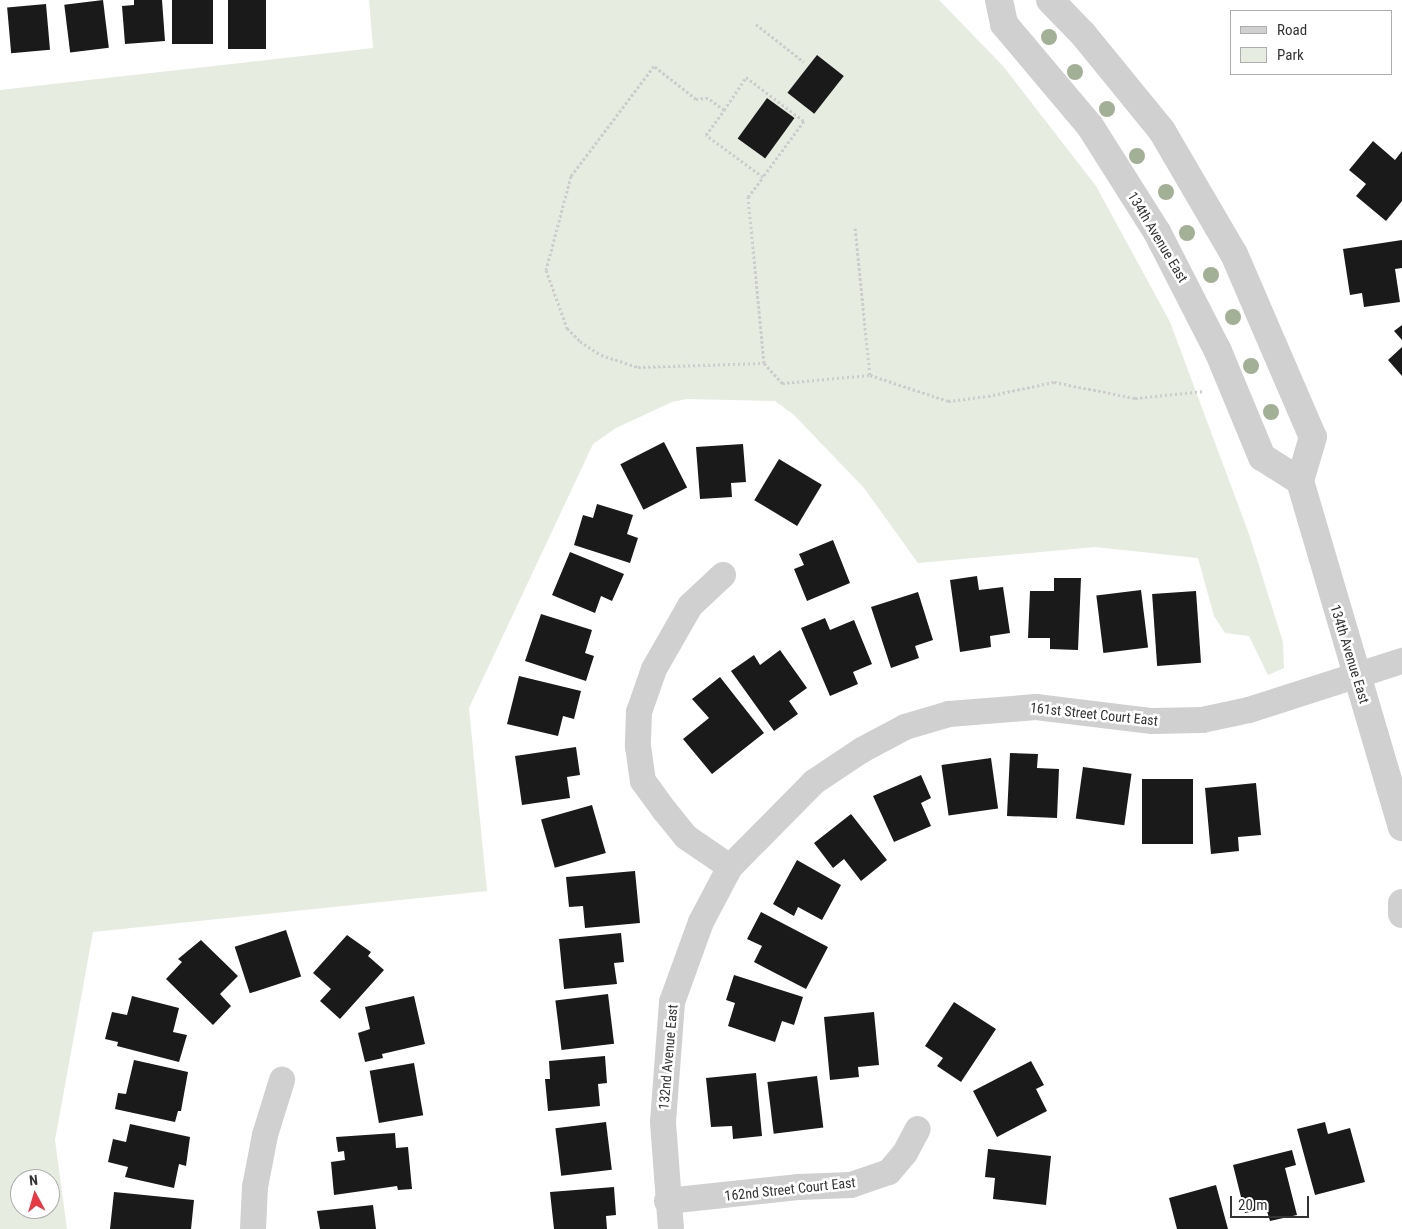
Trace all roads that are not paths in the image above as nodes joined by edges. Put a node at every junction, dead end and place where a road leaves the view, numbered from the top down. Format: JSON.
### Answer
{"nodes":[{"id":1,"x":999,"y":0,"type":"edge"},
{"id":2,"x":1050,"y":0,"type":"edge"},
{"id":3,"x":1300,"y":481,"type":"junction"},
{"id":4,"x":723,"y":575,"type":"dead end"},
{"id":5,"x":1402,"y":661,"type":"edge"},
{"id":6,"x":1356,"y":676,"type":"junction"},
{"id":7,"x":1402,"y":827,"type":"edge"},
{"id":8,"x":730,"y":867,"type":"junction"},
{"id":9,"x":1402,"y":903,"type":"edge"},
{"id":10,"x":1402,"y":914,"type":"edge"},
{"id":11,"x":282,"y":1080,"type":"dead end"},
{"id":12,"x":918,"y":1129,"type":"dead end"},
{"id":13,"x":667,"y":1201,"type":"junction"},
{"id":14,"x":253,"y":1229,"type":"edge"},
{"id":15,"x":671,"y":1229,"type":"edge"}],
"edges":[{"from":1,"to":3,"type":"street","name":"134th Avenue East"},
{"from":2,"to":3,"type":"street"},
{"from":3,"to":6,"type":"street","name":"134th Avenue East"},
{"from":4,"to":8,"type":"street"},
{"from":5,"to":6,"type":"street","name":"161st Street Court East"},
{"from":6,"to":7,"type":"street","name":"134th Avenue East"},
{"from":6,"to":8,"type":"street","name":"161st Street Court East"},
{"from":8,"to":13,"type":"street","name":"132nd Avenue East"},
{"from":9,"to":10,"type":"street"},
{"from":11,"to":14,"type":"street"},
{"from":12,"to":13,"type":"street","name":"162nd Street Court East"},
{"from":13,"to":15,"type":"street","name":"132nd Avenue East"}]}
